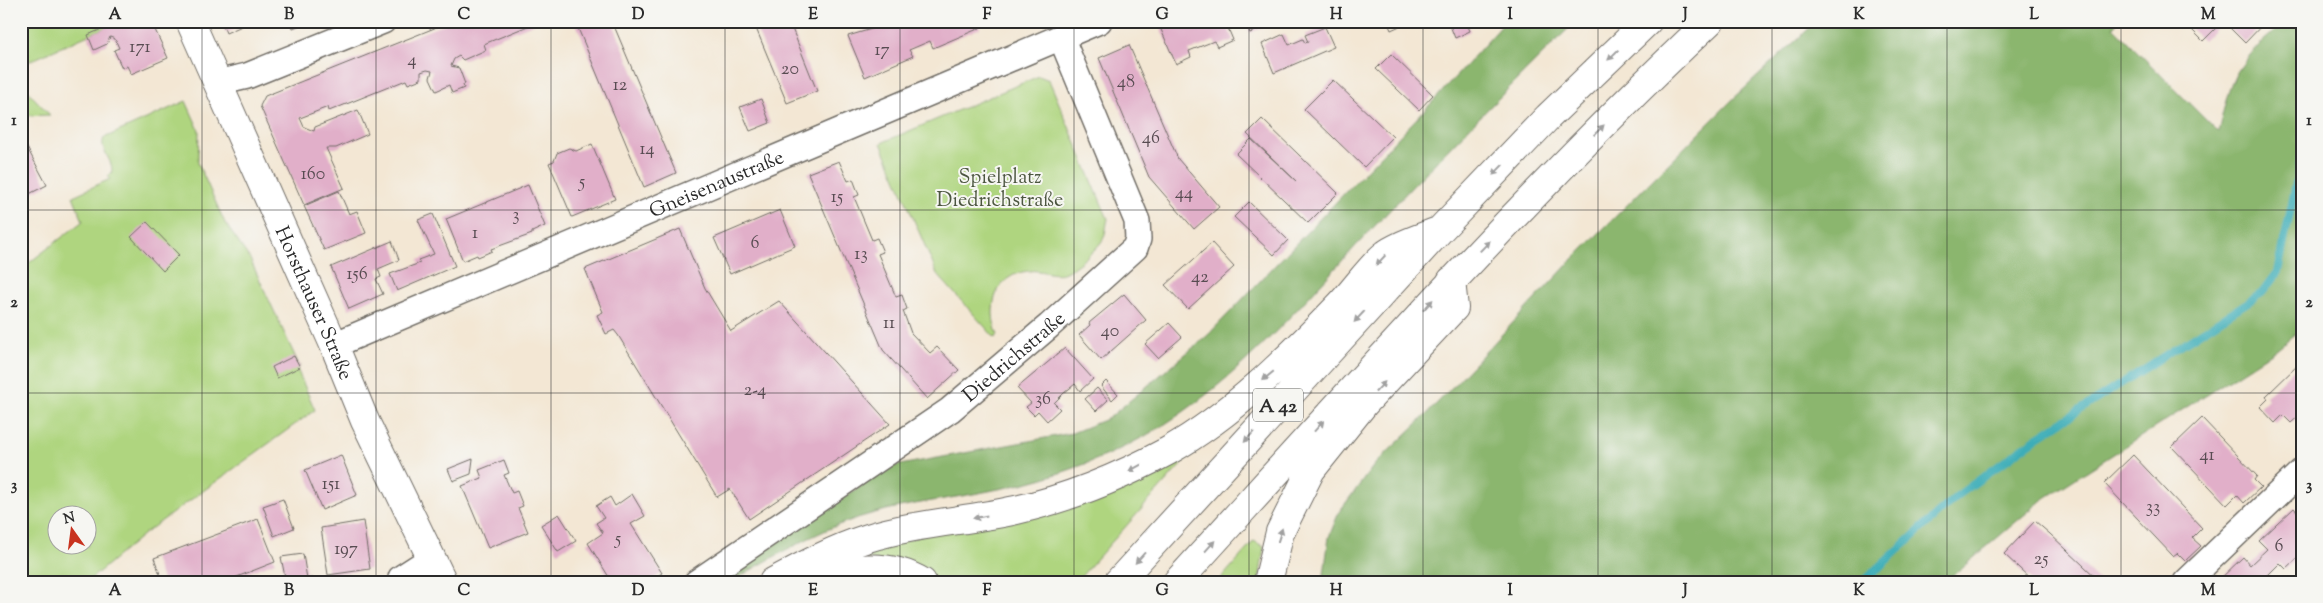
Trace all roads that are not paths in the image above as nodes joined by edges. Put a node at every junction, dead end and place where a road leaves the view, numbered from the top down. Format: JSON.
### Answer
{"nodes":[{"id":1,"x":190,"y":21,"type":"edge"},
{"id":2,"x":383,"y":21,"type":"edge"},
{"id":3,"x":1099,"y":21,"type":"edge"},
{"id":4,"x":1648,"y":21,"type":"edge"},
{"id":5,"x":1710,"y":21,"type":"edge"},
{"id":6,"x":1062,"y":37,"type":"junction"},
{"id":7,"x":217,"y":83,"type":"junction"},
{"id":8,"x":1440,"y":230,"type":"junction"},
{"id":9,"x":1451,"y":281,"type":"junction"},
{"id":10,"x":334,"y":345,"type":"junction"},
{"id":11,"x":2302,"y":471,"type":"edge"},
{"id":12,"x":438,"y":570,"type":"edge"},
{"id":13,"x":401,"y":582,"type":"edge"},
{"id":14,"x":697,"y":582,"type":"edge"},
{"id":15,"x":773,"y":582,"type":"edge"},
{"id":16,"x":812,"y":582,"type":"edge"},
{"id":17,"x":922,"y":582,"type":"edge"},
{"id":18,"x":1118,"y":582,"type":"edge"},
{"id":19,"x":1177,"y":582,"type":"edge"},
{"id":20,"x":1268,"y":582,"type":"edge"},
{"id":21,"x":2186,"y":582,"type":"edge"}],
"edges":[{"from":1,"to":7,"type":"main road","name":"Horsthauser Straße"},
{"from":2,"to":7,"type":"street"},
{"from":3,"to":6,"type":"street","name":"Gneisenaustraße"},
{"from":4,"to":8,"type":"main road","number":"A 42","one_way":true},
{"from":9,"to":5,"type":"main road","number":"A 42","one_way":true},
{"from":6,"to":10,"type":"street","name":"Gneisenaustraße"},
{"from":6,"to":14,"type":"street","name":"Diedrichstraße"},
{"from":7,"to":10,"type":"main road","name":"Horsthauser Straße"},
{"from":8,"to":15,"type":"main road","one_way":true},
{"from":8,"to":18,"type":"main road","number":"A 42","one_way":true},
{"from":19,"to":9,"type":"main road","number":"A 42","one_way":true},
{"from":20,"to":9,"type":"main road","one_way":true},
{"from":10,"to":12,"type":"main road","name":"Horsthauser Straße"},
{"from":11,"to":21,"type":"street"},
{"from":12,"to":13,"type":"street"},
{"from":16,"to":17,"type":"main road"}]}
